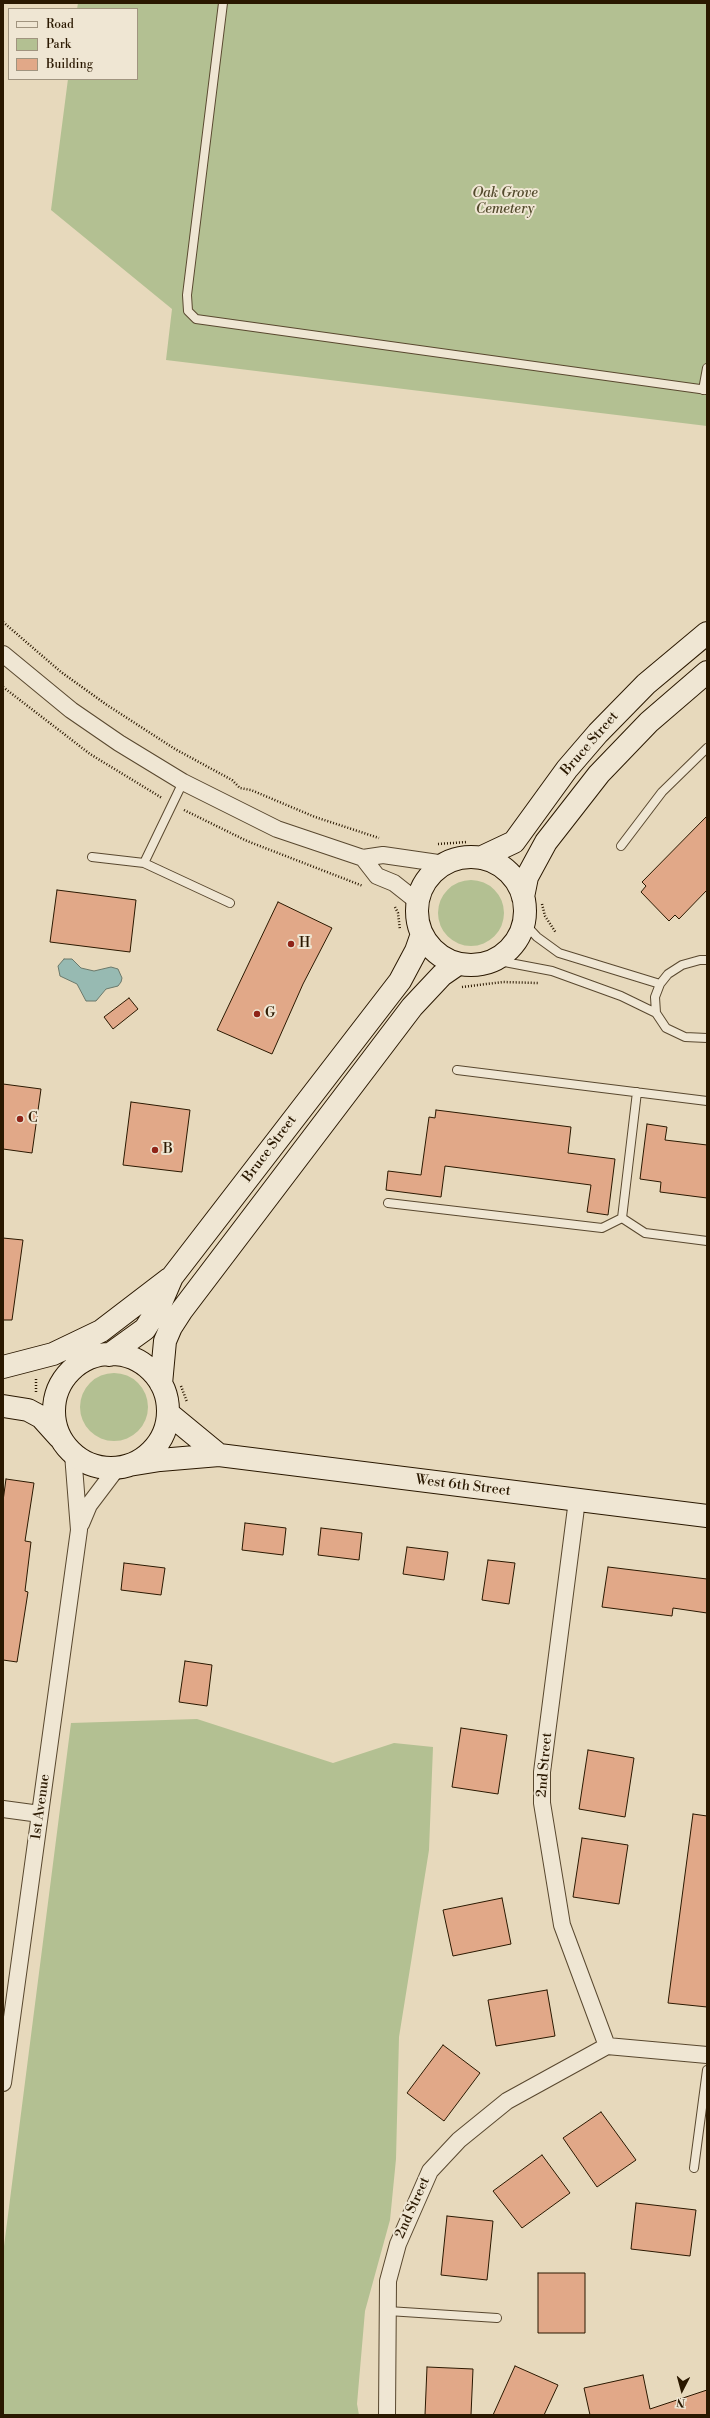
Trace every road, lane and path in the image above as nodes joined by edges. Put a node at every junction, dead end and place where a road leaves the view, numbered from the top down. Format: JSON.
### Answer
{"nodes":[{"id":1,"x":223,"y":3,"type":"edge"},
{"id":2,"x":707,"y":368,"type":"edge"},
{"id":3,"x":705,"y":390,"type":"edge"},
{"id":4,"x":3,"y":622,"type":"edge"},
{"id":5,"x":707,"y":633,"type":"edge"},
{"id":6,"x":3,"y":654,"type":"edge"},
{"id":7,"x":707,"y":672,"type":"edge"},
{"id":8,"x":3,"y":687,"type":"edge"},
{"id":9,"x":707,"y":748,"type":"edge"},
{"id":10,"x":183,"y":782,"type":"junction"},
{"id":11,"x":143,"y":788,"type":"dead end"},
{"id":12,"x":199,"y":818,"type":"dead end"},
{"id":13,"x":384,"y":839,"type":"dead end"},
{"id":14,"x":434,"y":844,"type":"dead end"},
{"id":15,"x":622,"y":846,"type":"dead end"},
{"id":16,"x":476,"y":850,"type":"junction"},
{"id":17,"x":92,"y":857,"type":"dead end"},
{"id":18,"x":363,"y":858,"type":"junction"},
{"id":19,"x":144,"y":863,"type":"junction"},
{"id":20,"x":445,"y":864,"type":"junction"},
{"id":21,"x":368,"y":888,"type":"dead end"},
{"id":22,"x":533,"y":900,"type":"junction"},
{"id":23,"x":393,"y":902,"type":"dead end"},
{"id":24,"x":418,"y":902,"type":"junction"},
{"id":25,"x":230,"y":903,"type":"dead end"},
{"id":26,"x":524,"y":923,"type":"junction"},
{"id":27,"x":422,"y":934,"type":"junction"},
{"id":28,"x":400,"y":936,"type":"dead end"},
{"id":29,"x":553,"y":940,"type":"dead end"},
{"id":30,"x":706,"y":959,"type":"edge"},
{"id":31,"x":494,"y":960,"type":"junction"},
{"id":32,"x":458,"y":964,"type":"junction"},
{"id":33,"x":539,"y":984,"type":"dead end"},
{"id":34,"x":660,"y":984,"type":"junction"},
{"id":35,"x":456,"y":988,"type":"dead end"},
{"id":36,"x":656,"y":1013,"type":"junction"},
{"id":37,"x":706,"y":1039,"type":"edge"},
{"id":38,"x":456,"y":1070,"type":"dead end"},
{"id":39,"x":637,"y":1092,"type":"junction"},
{"id":40,"x":707,"y":1101,"type":"edge"},
{"id":41,"x":388,"y":1203,"type":"dead end"},
{"id":42,"x":622,"y":1218,"type":"junction"},
{"id":43,"x":707,"y":1241,"type":"edge"},
{"id":44,"x":172,"y":1277,"type":"junction"},
{"id":45,"x":109,"y":1354,"type":"junction"},
{"id":46,"x":83,"y":1362,"type":"junction"},
{"id":47,"x":3,"y":1368,"type":"edge"},
{"id":48,"x":3,"y":1372,"type":"edge"},
{"id":49,"x":36,"y":1379,"type":"dead end"},
{"id":50,"x":170,"y":1382,"type":"junction"},
{"id":51,"x":33,"y":1398,"type":"dead end"},
{"id":52,"x":188,"y":1404,"type":"dead end"},
{"id":53,"x":3,"y":1406,"type":"edge"},
{"id":54,"x":168,"y":1413,"type":"junction"},
{"id":55,"x":67,"y":1446,"type":"junction"},
{"id":56,"x":219,"y":1455,"type":"junction"},
{"id":57,"x":123,"y":1467,"type":"junction"},
{"id":58,"x":578,"y":1500,"type":"junction"},
{"id":59,"x":707,"y":1516,"type":"edge"},
{"id":60,"x":79,"y":1530,"type":"junction"},
{"id":61,"x":3,"y":1809,"type":"edge"},
{"id":62,"x":40,"y":1814,"type":"junction"},
{"id":63,"x":608,"y":2046,"type":"junction"},
{"id":64,"x":707,"y":2056,"type":"edge"},
{"id":65,"x":707,"y":2070,"type":"edge"},
{"id":66,"x":3,"y":2084,"type":"edge"},
{"id":67,"x":694,"y":2168,"type":"dead end"},
{"id":68,"x":388,"y":2311,"type":"junction"},
{"id":69,"x":497,"y":2318,"type":"dead end"},
{"id":70,"x":387,"y":2415,"type":"edge"}],
"edges":[{"from":1,"to":3,"type":"lane"},
{"from":2,"to":3,"type":"lane"},
{"from":4,"to":13,"type":"path"},
{"from":5,"to":16,"type":"street","name":"Bruce Street"},
{"from":6,"to":10,"type":"street"},
{"from":7,"to":22,"type":"street","name":"Bruce Street"},
{"from":8,"to":11,"type":"path"},
{"from":9,"to":15,"type":"lane"},
{"from":10,"to":18,"type":"street"},
{"from":10,"to":19,"type":"lane"},
{"from":12,"to":21,"type":"path"},
{"from":14,"to":16,"type":"path"},
{"from":16,"to":20,"type":"street"},
{"from":16,"to":22,"type":"street"},
{"from":17,"to":19,"type":"lane"},
{"from":18,"to":20,"type":"street"},
{"from":18,"to":24,"type":"street"},
{"from":19,"to":25,"type":"lane"},
{"from":20,"to":24,"type":"street"},
{"from":22,"to":26,"type":"street"},
{"from":22,"to":29,"type":"path"},
{"from":23,"to":28,"type":"path"},
{"from":24,"to":27,"type":"street"},
{"from":26,"to":31,"type":"street"},
{"from":26,"to":34,"type":"lane"},
{"from":27,"to":32,"type":"street"},
{"from":27,"to":44,"type":"street","name":"Bruce Street"},
{"from":30,"to":34,"type":"lane"},
{"from":31,"to":32,"type":"street"},
{"from":31,"to":36,"type":"lane"},
{"from":32,"to":50,"type":"street","name":"Bruce Street"},
{"from":33,"to":35,"type":"path"},
{"from":34,"to":36,"type":"lane"},
{"from":36,"to":37,"type":"lane"},
{"from":38,"to":39,"type":"lane"},
{"from":39,"to":40,"type":"lane"},
{"from":39,"to":42,"type":"lane"},
{"from":41,"to":42,"type":"lane"},
{"from":42,"to":43,"type":"lane"},
{"from":44,"to":45,"type":"street","name":"Bruce Street"},
{"from":44,"to":47,"type":"street"},
{"from":45,"to":46,"type":"street"},
{"from":45,"to":50,"type":"street"},
{"from":46,"to":48,"type":"street"},
{"from":46,"to":55,"type":"street"},
{"from":49,"to":51,"type":"path"},
{"from":50,"to":52,"type":"path"},
{"from":50,"to":54,"type":"street"},
{"from":53,"to":55,"type":"street"},
{"from":54,"to":56,"type":"street"},
{"from":54,"to":57,"type":"street"},
{"from":55,"to":57,"type":"street"},
{"from":55,"to":60,"type":"street","name":"1st Avenue"},
{"from":56,"to":57,"type":"street","name":"West 6th Street"},
{"from":56,"to":58,"type":"street","name":"West 6th Street"},
{"from":57,"to":60,"type":"street","name":"1st Avenue"},
{"from":58,"to":59,"type":"street","name":"West 6th Street"},
{"from":58,"to":63,"type":"street","name":"2nd Street"},
{"from":60,"to":62,"type":"street","name":"1st Avenue"},
{"from":61,"to":62,"type":"street"},
{"from":62,"to":66,"type":"street","name":"1st Avenue"},
{"from":63,"to":64,"type":"street"},
{"from":63,"to":68,"type":"street","name":"2nd Street"},
{"from":65,"to":67,"type":"lane"},
{"from":68,"to":69,"type":"lane"},
{"from":68,"to":70,"type":"street","name":"2nd Street"}]}
